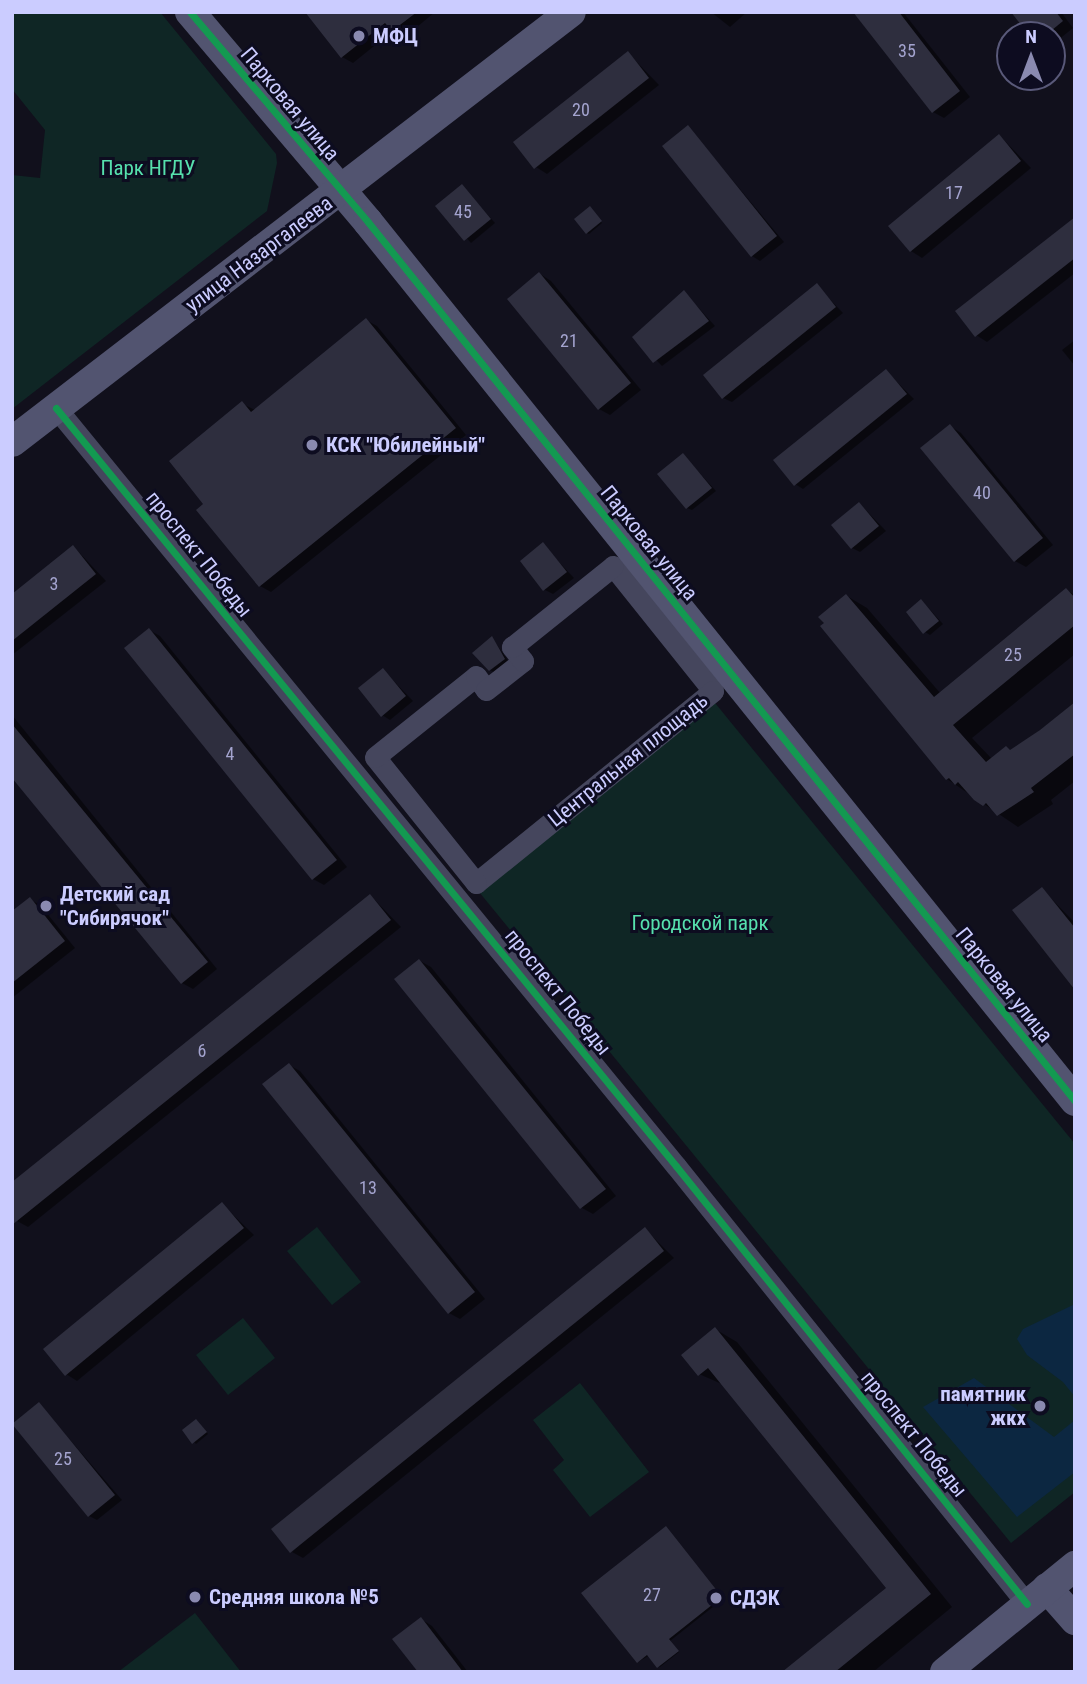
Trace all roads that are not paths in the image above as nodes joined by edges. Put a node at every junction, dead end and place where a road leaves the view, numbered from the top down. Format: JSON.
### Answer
{"nodes":[{"id":1,"x":190,"y":12,"type":"edge"},
{"id":2,"x":571,"y":12,"type":"edge"},
{"id":3,"x":341,"y":192,"type":"junction"},
{"id":4,"x":56,"y":408,"type":"junction"},
{"id":5,"x":12,"y":442,"type":"edge"},
{"id":6,"x":375,"y":757,"type":"joint"},
{"id":7,"x":1075,"y":1101,"type":"edge"},
{"id":8,"x":1075,"y":1566,"type":"edge"},
{"id":9,"x":1037,"y":1596,"type":"junction"},
{"id":10,"x":1075,"y":1620,"type":"edge"},
{"id":11,"x":945,"y":1672,"type":"edge"}],
"edges":[{"from":1,"to":3,"type":"street","name":"Парковая улица"},
{"from":2,"to":3,"type":"street","name":"улица Назаргалеева"},
{"from":3,"to":4,"type":"street","name":"улица Назаргалеева"},
{"from":3,"to":7,"type":"street","name":"Парковая улица"},
{"from":4,"to":5,"type":"street","name":"улица Назаргалеева"},
{"from":4,"to":9,"type":"street","name":"проспект Победы"},
{"from":6,"to":6,"type":"street","name":"Центральная площадь"},
{"from":8,"to":9,"type":"street"},
{"from":9,"to":10,"type":"street"},
{"from":9,"to":11,"type":"street"}]}
